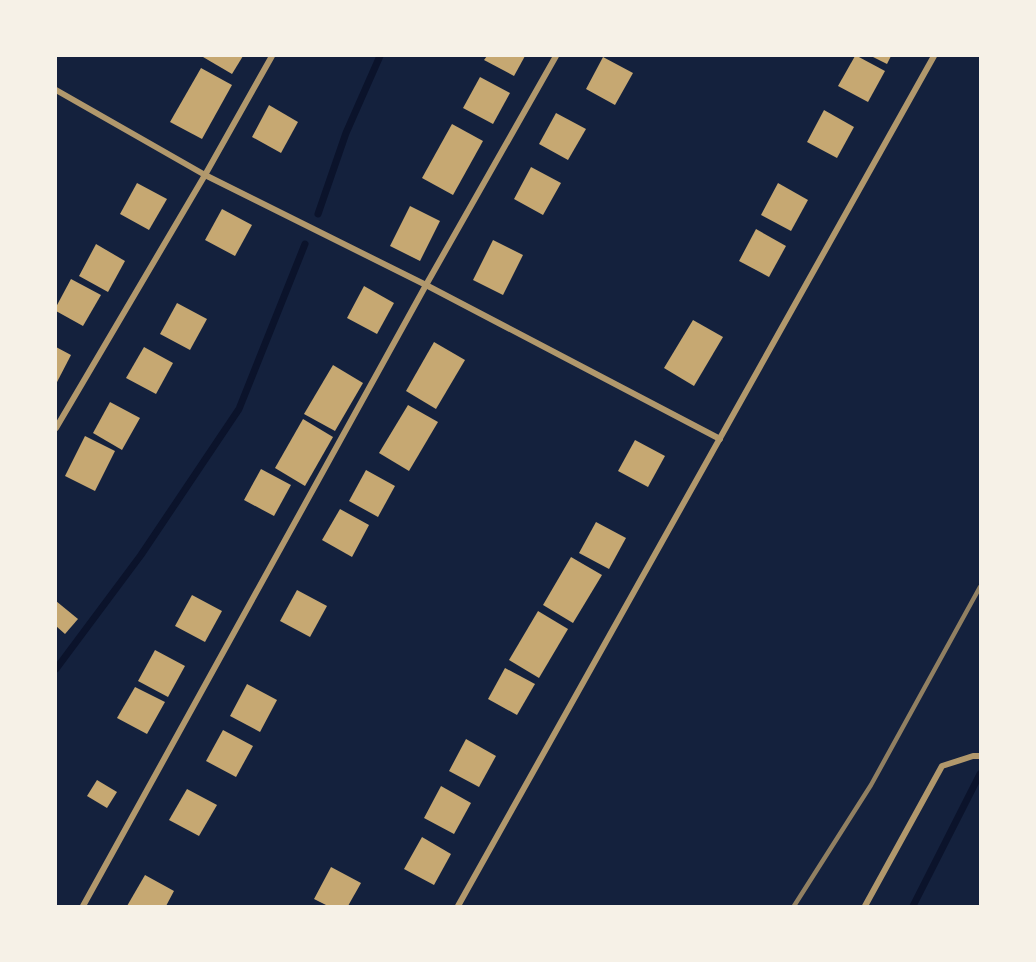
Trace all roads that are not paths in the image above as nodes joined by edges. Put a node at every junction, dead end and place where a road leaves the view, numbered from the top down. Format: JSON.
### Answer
{"nodes":[{"id":1,"x":272,"y":56,"type":"edge"},
{"id":2,"x":556,"y":56,"type":"edge"},
{"id":3,"x":934,"y":56,"type":"edge"},
{"id":4,"x":56,"y":90,"type":"edge"},
{"id":5,"x":205,"y":176,"type":"junction"},
{"id":6,"x":426,"y":285,"type":"junction"},
{"id":7,"x":56,"y":428,"type":"edge"},
{"id":8,"x":720,"y":439,"type":"junction"},
{"id":9,"x":981,"y":756,"type":"edge"},
{"id":10,"x":83,"y":906,"type":"edge"},
{"id":11,"x":458,"y":906,"type":"edge"},
{"id":12,"x":865,"y":906,"type":"edge"}],
"edges":[{"from":1,"to":5,"type":"street"},
{"from":2,"to":6,"type":"street"},
{"from":3,"to":8,"type":"street"},
{"from":4,"to":5,"type":"street"},
{"from":5,"to":6,"type":"street"},
{"from":5,"to":7,"type":"street"},
{"from":6,"to":8,"type":"street"},
{"from":6,"to":10,"type":"street"},
{"from":8,"to":11,"type":"street"},
{"from":9,"to":12,"type":"street"}]}
